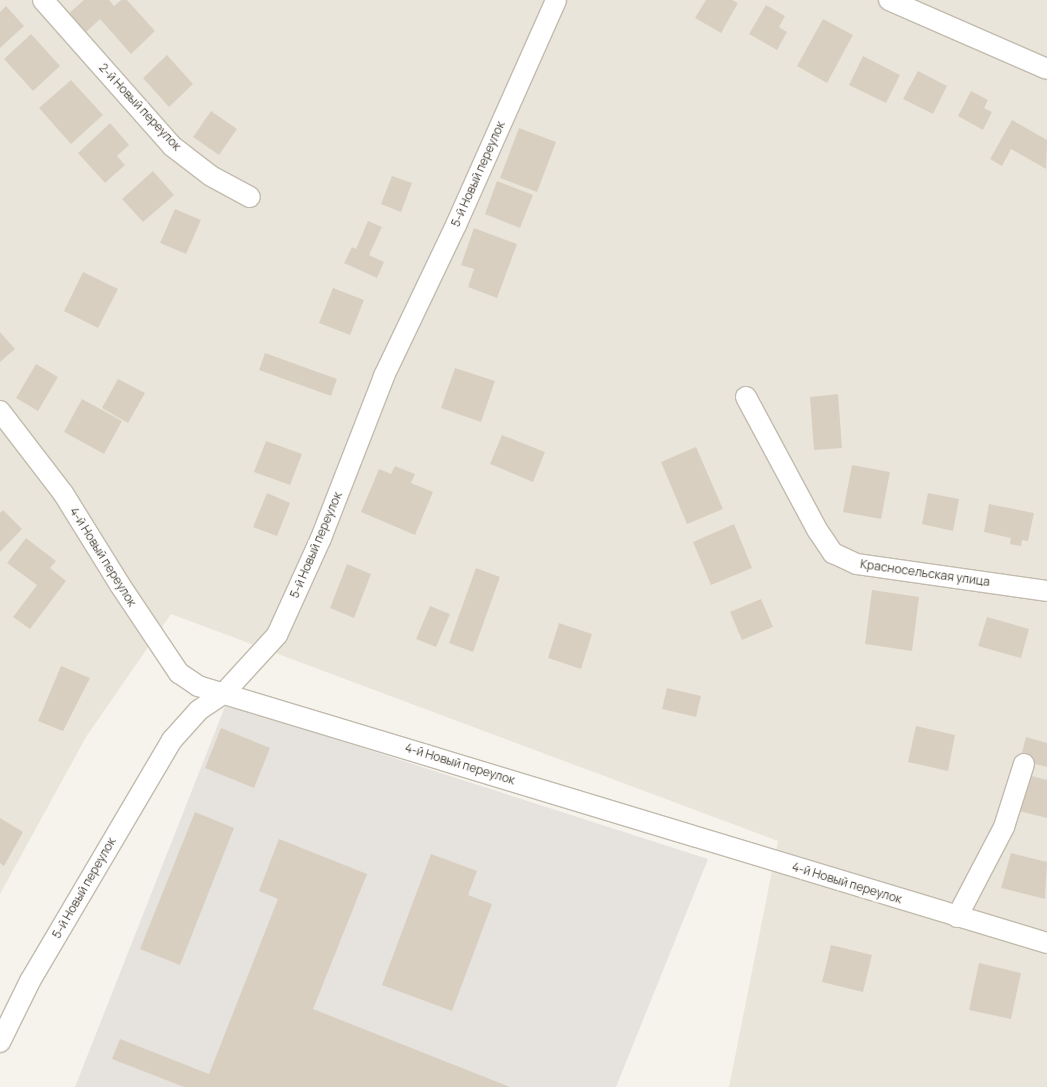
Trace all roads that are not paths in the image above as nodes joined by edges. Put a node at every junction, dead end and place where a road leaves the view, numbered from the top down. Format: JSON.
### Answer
{"nodes":[{"id":1,"x":43,"y":0,"type":"edge"},
{"id":2,"x":556,"y":0,"type":"edge"},
{"id":3,"x":889,"y":0,"type":"edge"},
{"id":4,"x":1047,"y":69,"type":"edge"},
{"id":5,"x":250,"y":197,"type":"dead end"},
{"id":6,"x":746,"y":397,"type":"dead end"},
{"id":7,"x":0,"y":411,"type":"edge"},
{"id":8,"x":1047,"y":591,"type":"edge"},
{"id":9,"x":224,"y":693,"type":"junction"},
{"id":10,"x":1024,"y":764,"type":"dead end"},
{"id":11,"x":957,"y":917,"type":"junction"},
{"id":12,"x":1047,"y":943,"type":"edge"},
{"id":13,"x":0,"y":1042,"type":"edge"}],
"edges":[{"from":1,"to":5,"type":"street","name":"2-й Новый переулок"},
{"from":2,"to":9,"type":"street","name":"5-й Новый переулок"},
{"from":3,"to":4,"type":"street"},
{"from":6,"to":8,"type":"street","name":"Красносельская улица"},
{"from":7,"to":9,"type":"street","name":"4-й Новый переулок"},
{"from":9,"to":11,"type":"street","name":"4-й Новый переулок"},
{"from":9,"to":13,"type":"street","name":"5-й Новый переулок"},
{"from":10,"to":11,"type":"street"},
{"from":11,"to":12,"type":"street","name":"4-й Новый переулок"}]}
